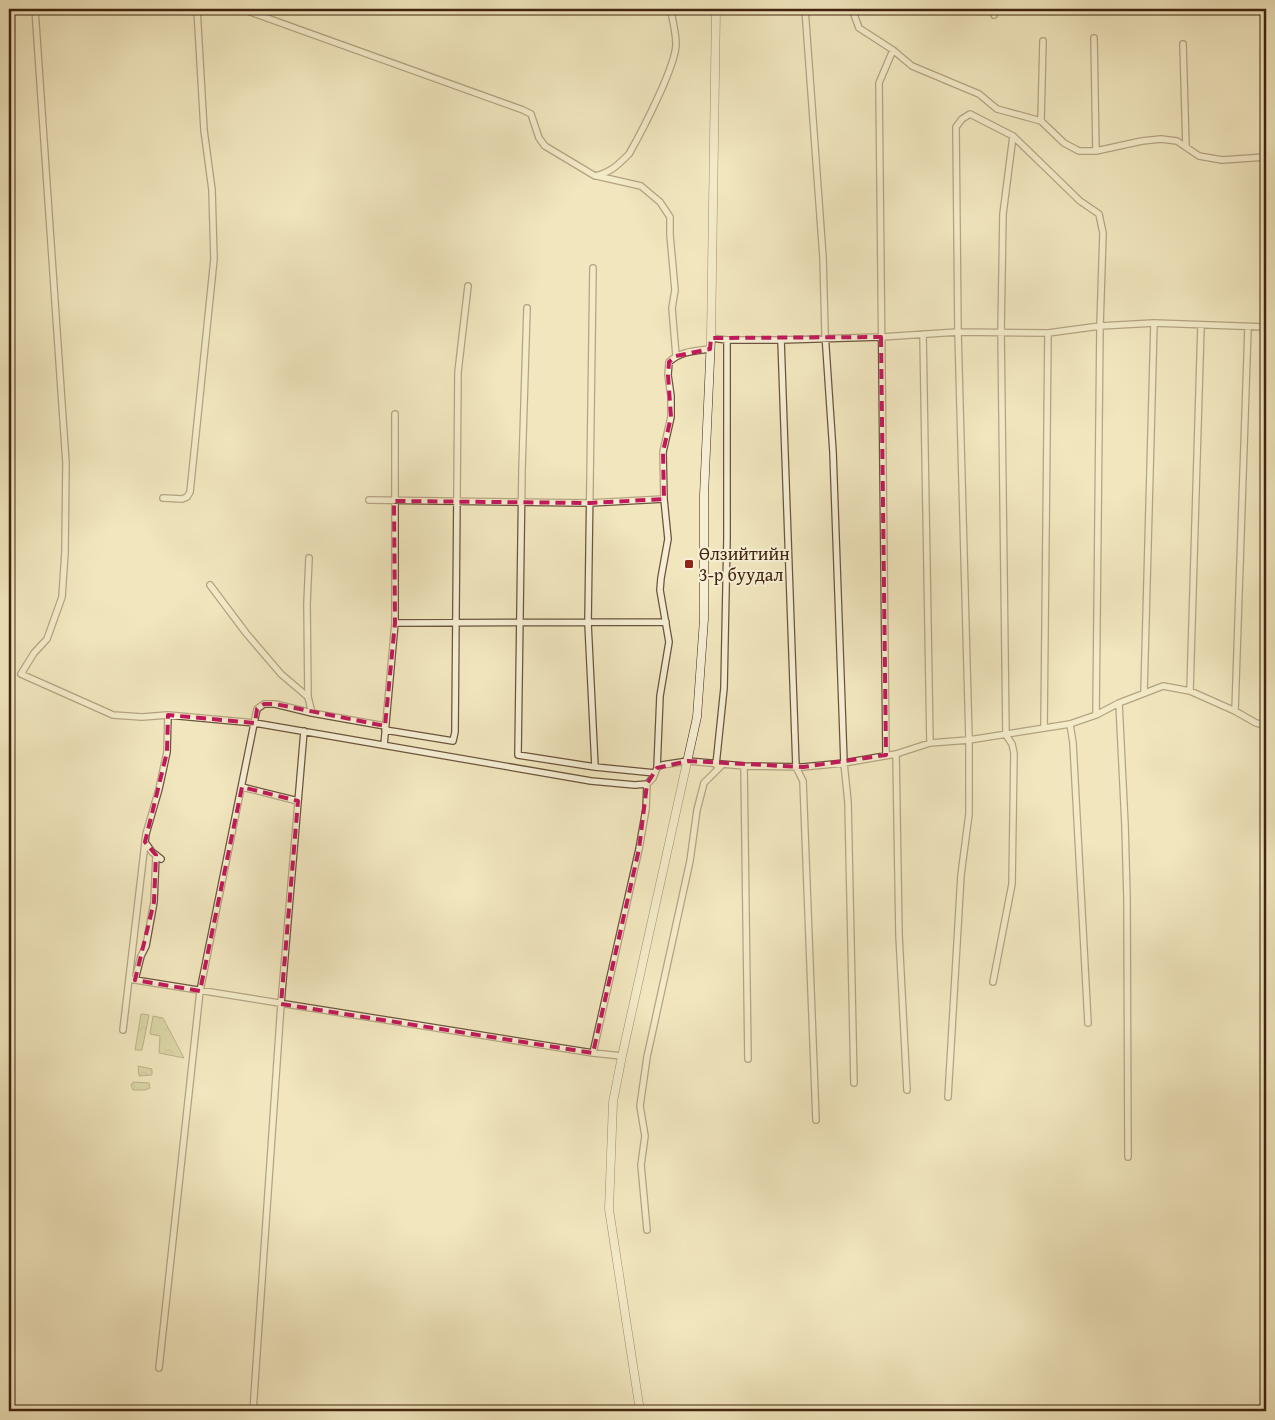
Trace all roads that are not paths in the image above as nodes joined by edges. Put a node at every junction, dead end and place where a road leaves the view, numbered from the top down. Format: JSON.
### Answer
{"nodes":[{"id":1,"x":35,"y":9,"type":"edge"},
{"id":2,"x":197,"y":9,"type":"edge"},
{"id":3,"x":242,"y":9,"type":"edge"},
{"id":4,"x":669,"y":9,"type":"edge"},
{"id":5,"x":716,"y":9,"type":"edge"},
{"id":6,"x":805,"y":9,"type":"edge"},
{"id":7,"x":852,"y":9,"type":"edge"},
{"id":8,"x":1263,"y":9,"type":"edge"},
{"id":9,"x":1266,"y":17,"type":"edge"},
{"id":10,"x":1094,"y":38,"type":"dead end"},
{"id":11,"x":1043,"y":41,"type":"dead end"},
{"id":12,"x":1184,"y":44,"type":"dead end"},
{"id":13,"x":893,"y":50,"type":"junction"},
{"id":14,"x":1041,"y":121,"type":"junction"},
{"id":15,"x":1013,"y":136,"type":"junction"},
{"id":16,"x":1186,"y":147,"type":"junction"},
{"id":17,"x":1096,"y":151,"type":"junction"},
{"id":18,"x":1266,"y":157,"type":"edge"},
{"id":19,"x":595,"y":176,"type":"junction"},
{"id":20,"x":593,"y":268,"type":"dead end"},
{"id":21,"x":468,"y":286,"type":"dead end"},
{"id":22,"x":1266,"y":294,"type":"edge"},
{"id":23,"x":528,"y":308,"type":"dead end"},
{"id":24,"x":1154,"y":323,"type":"junction"},
{"id":25,"x":1201,"y":325,"type":"junction"},
{"id":26,"x":1100,"y":326,"type":"junction"},
{"id":27,"x":1266,"y":327,"type":"edge"},
{"id":28,"x":1248,"y":328,"type":"junction"},
{"id":29,"x":958,"y":332,"type":"junction"},
{"id":30,"x":1001,"y":332,"type":"junction"},
{"id":31,"x":1048,"y":333,"type":"junction"},
{"id":32,"x":923,"y":334,"type":"junction"},
{"id":33,"x":881,"y":337,"type":"junction"},
{"id":34,"x":710,"y":338,"type":"junction"},
{"id":35,"x":826,"y":338,"type":"junction"},
{"id":36,"x":727,"y":340,"type":"junction"},
{"id":37,"x":781,"y":340,"type":"junction"},
{"id":38,"x":710,"y":349,"type":"junction"},
{"id":39,"x":676,"y":356,"type":"junction"},
{"id":40,"x":395,"y":414,"type":"dead end"},
{"id":41,"x":163,"y":498,"type":"dead end"},
{"id":42,"x":664,"y":499,"type":"junction"},
{"id":43,"x":369,"y":500,"type":"dead end"},
{"id":44,"x":394,"y":501,"type":"junction"},
{"id":45,"x":457,"y":502,"type":"junction"},
{"id":46,"x":522,"y":503,"type":"junction"},
{"id":47,"x":590,"y":503,"type":"junction"},
{"id":48,"x":309,"y":558,"type":"dead end"},
{"id":49,"x":210,"y":585,"type":"dead end"},
{"id":50,"x":666,"y":622,"type":"junction"},
{"id":51,"x":395,"y":623,"type":"junction"},
{"id":52,"x":455,"y":623,"type":"junction"},
{"id":53,"x":588,"y":623,"type":"junction"},
{"id":54,"x":519,"y":624,"type":"junction"},
{"id":55,"x":1190,"y":691,"type":"junction"},
{"id":56,"x":1144,"y":693,"type":"junction"},
{"id":57,"x":308,"y":697,"type":"junction"},
{"id":58,"x":1118,"y":703,"type":"junction"},
{"id":59,"x":1235,"y":711,"type":"junction"},
{"id":60,"x":312,"y":714,"type":"junction"},
{"id":61,"x":168,"y":715,"type":"junction"},
{"id":62,"x":1096,"y":715,"type":"junction"},
{"id":63,"x":255,"y":723,"type":"junction"},
{"id":64,"x":1256,"y":723,"type":"junction"},
{"id":65,"x":1070,"y":724,"type":"junction"},
{"id":66,"x":1266,"y":726,"type":"edge"},
{"id":67,"x":385,"y":728,"type":"junction"},
{"id":68,"x":1044,"y":728,"type":"junction"},
{"id":69,"x":1266,"y":730,"type":"edge"},
{"id":70,"x":304,"y":731,"type":"junction"},
{"id":71,"x":1006,"y":735,"type":"junction"},
{"id":72,"x":969,"y":740,"type":"junction"},
{"id":73,"x":930,"y":743,"type":"junction"},
{"id":74,"x":384,"y":745,"type":"junction"},
{"id":75,"x":896,"y":754,"type":"junction"},
{"id":76,"x":886,"y":755,"type":"junction"},
{"id":77,"x":688,"y":761,"type":"junction"},
{"id":78,"x":844,"y":763,"type":"junction"},
{"id":79,"x":719,"y":765,"type":"junction"},
{"id":80,"x":744,"y":766,"type":"junction"},
{"id":81,"x":595,"y":767,"type":"junction"},
{"id":82,"x":796,"y":767,"type":"junction"},
{"id":83,"x":656,"y":771,"type":"junction"},
{"id":84,"x":647,"y":784,"type":"junction"},
{"id":85,"x":242,"y":787,"type":"junction"},
{"id":86,"x":298,"y":802,"type":"junction"},
{"id":87,"x":145,"y":842,"type":"junction"},
{"id":88,"x":132,"y":979,"type":"junction"},
{"id":89,"x":993,"y":982,"type":"dead end"},
{"id":90,"x":200,"y":991,"type":"junction"},
{"id":91,"x":281,"y":1004,"type":"junction"},
{"id":92,"x":1088,"y":1023,"type":"dead end"},
{"id":93,"x":123,"y":1030,"type":"dead end"},
{"id":94,"x":593,"y":1053,"type":"junction"},
{"id":95,"x":622,"y":1056,"type":"junction"},
{"id":96,"x":748,"y":1059,"type":"dead end"},
{"id":97,"x":854,"y":1084,"type":"dead end"},
{"id":98,"x":907,"y":1090,"type":"dead end"},
{"id":99,"x":948,"y":1097,"type":"dead end"},
{"id":100,"x":816,"y":1120,"type":"dead end"},
{"id":101,"x":1128,"y":1157,"type":"dead end"},
{"id":102,"x":647,"y":1230,"type":"dead end"},
{"id":103,"x":159,"y":1368,"type":"dead end"},
{"id":104,"x":253,"y":1411,"type":"edge"},
{"id":105,"x":640,"y":1411,"type":"edge"}],
"edges":[{"from":1,"to":61,"type":"street"},
{"from":2,"to":41,"type":"street"},
{"from":3,"to":19,"type":"street"},
{"from":4,"to":19,"type":"street"},
{"from":5,"to":34,"type":"main road"},
{"from":6,"to":35,"type":"street"},
{"from":7,"to":13,"type":"street"},
{"from":8,"to":9,"type":"street"},
{"from":10,"to":17,"type":"street"},
{"from":11,"to":14,"type":"street"},
{"from":12,"to":16,"type":"street"},
{"from":13,"to":14,"type":"street"},
{"from":13,"to":33,"type":"street"},
{"from":14,"to":17,"type":"street"},
{"from":15,"to":26,"type":"street"},
{"from":15,"to":29,"type":"street"},
{"from":15,"to":30,"type":"street"},
{"from":16,"to":17,"type":"street"},
{"from":16,"to":18,"type":"street"},
{"from":19,"to":39,"type":"street"},
{"from":20,"to":47,"type":"street"},
{"from":21,"to":45,"type":"street"},
{"from":22,"to":27,"type":"street"},
{"from":23,"to":46,"type":"street"},
{"from":24,"to":25,"type":"street"},
{"from":24,"to":26,"type":"street"},
{"from":24,"to":56,"type":"street"},
{"from":25,"to":28,"type":"street"},
{"from":25,"to":55,"type":"street"},
{"from":26,"to":31,"type":"street"},
{"from":26,"to":62,"type":"street"},
{"from":27,"to":28,"type":"street"},
{"from":28,"to":59,"type":"street"},
{"from":29,"to":30,"type":"street"},
{"from":29,"to":32,"type":"street"},
{"from":29,"to":72,"type":"street"},
{"from":30,"to":31,"type":"street"},
{"from":30,"to":71,"type":"street"},
{"from":31,"to":68,"type":"street"},
{"from":32,"to":33,"type":"street"},
{"from":32,"to":73,"type":"street"},
{"from":33,"to":35,"type":"street"},
{"from":33,"to":76,"type":"street"},
{"from":34,"to":36,"type":"street"},
{"from":34,"to":38,"type":"main road"},
{"from":35,"to":37,"type":"street"},
{"from":35,"to":78,"type":"street"},
{"from":36,"to":37,"type":"street"},
{"from":36,"to":79,"type":"street"},
{"from":37,"to":82,"type":"street"},
{"from":38,"to":39,"type":"street"},
{"from":38,"to":77,"type":"main road"},
{"from":39,"to":42,"type":"street"},
{"from":40,"to":44,"type":"street"},
{"from":42,"to":47,"type":"street"},
{"from":42,"to":50,"type":"street"},
{"from":43,"to":44,"type":"street"},
{"from":44,"to":45,"type":"street"},
{"from":44,"to":51,"type":"street"},
{"from":45,"to":46,"type":"street"},
{"from":45,"to":52,"type":"street"},
{"from":46,"to":47,"type":"street"},
{"from":46,"to":54,"type":"street"},
{"from":47,"to":53,"type":"street"},
{"from":48,"to":57,"type":"street"},
{"from":49,"to":57,"type":"street"},
{"from":50,"to":53,"type":"street"},
{"from":50,"to":83,"type":"street"},
{"from":51,"to":52,"type":"street"},
{"from":51,"to":67,"type":"street"},
{"from":52,"to":54,"type":"street"},
{"from":52,"to":67,"type":"street"},
{"from":53,"to":54,"type":"street"},
{"from":53,"to":81,"type":"street"},
{"from":54,"to":81,"type":"street"},
{"from":55,"to":56,"type":"street"},
{"from":55,"to":59,"type":"street"},
{"from":56,"to":58,"type":"street"},
{"from":57,"to":60,"type":"street"},
{"from":58,"to":62,"type":"street"},
{"from":58,"to":101,"type":"street"},
{"from":59,"to":64,"type":"street"},
{"from":60,"to":63,"type":"street"},
{"from":60,"to":67,"type":"street"},
{"from":61,"to":63,"type":"street"},
{"from":61,"to":87,"type":"street"},
{"from":62,"to":65,"type":"street"},
{"from":63,"to":70,"type":"street"},
{"from":63,"to":85,"type":"street"},
{"from":64,"to":66,"type":"street"},
{"from":64,"to":69,"type":"street"},
{"from":65,"to":68,"type":"street"},
{"from":65,"to":92,"type":"street"},
{"from":67,"to":74,"type":"street"},
{"from":68,"to":71,"type":"street"},
{"from":70,"to":74,"type":"street"},
{"from":70,"to":86,"type":"street"},
{"from":71,"to":72,"type":"street"},
{"from":71,"to":89,"type":"street"},
{"from":72,"to":73,"type":"street"},
{"from":72,"to":99,"type":"street"},
{"from":73,"to":75,"type":"street"},
{"from":74,"to":84,"type":"street"},
{"from":75,"to":76,"type":"street"},
{"from":75,"to":98,"type":"street"},
{"from":76,"to":78,"type":"street"},
{"from":77,"to":79,"type":"street"},
{"from":77,"to":83,"type":"street"},
{"from":77,"to":95,"type":"main road"},
{"from":78,"to":82,"type":"street"},
{"from":78,"to":97,"type":"street"},
{"from":79,"to":80,"type":"street"},
{"from":79,"to":102,"type":"street"},
{"from":80,"to":82,"type":"street"},
{"from":80,"to":96,"type":"street"},
{"from":81,"to":83,"type":"street"},
{"from":82,"to":100,"type":"street"},
{"from":83,"to":84,"type":"street"},
{"from":84,"to":94,"type":"street"},
{"from":85,"to":86,"type":"street"},
{"from":85,"to":90,"type":"street"},
{"from":86,"to":91,"type":"street"},
{"from":87,"to":88,"type":"street"},
{"from":87,"to":88,"type":"street"},
{"from":88,"to":90,"type":"street"},
{"from":88,"to":93,"type":"street"},
{"from":90,"to":91,"type":"street"},
{"from":90,"to":103,"type":"street"},
{"from":91,"to":94,"type":"street"},
{"from":91,"to":104,"type":"street"},
{"from":94,"to":95,"type":"street"},
{"from":95,"to":105,"type":"main road"}]}
